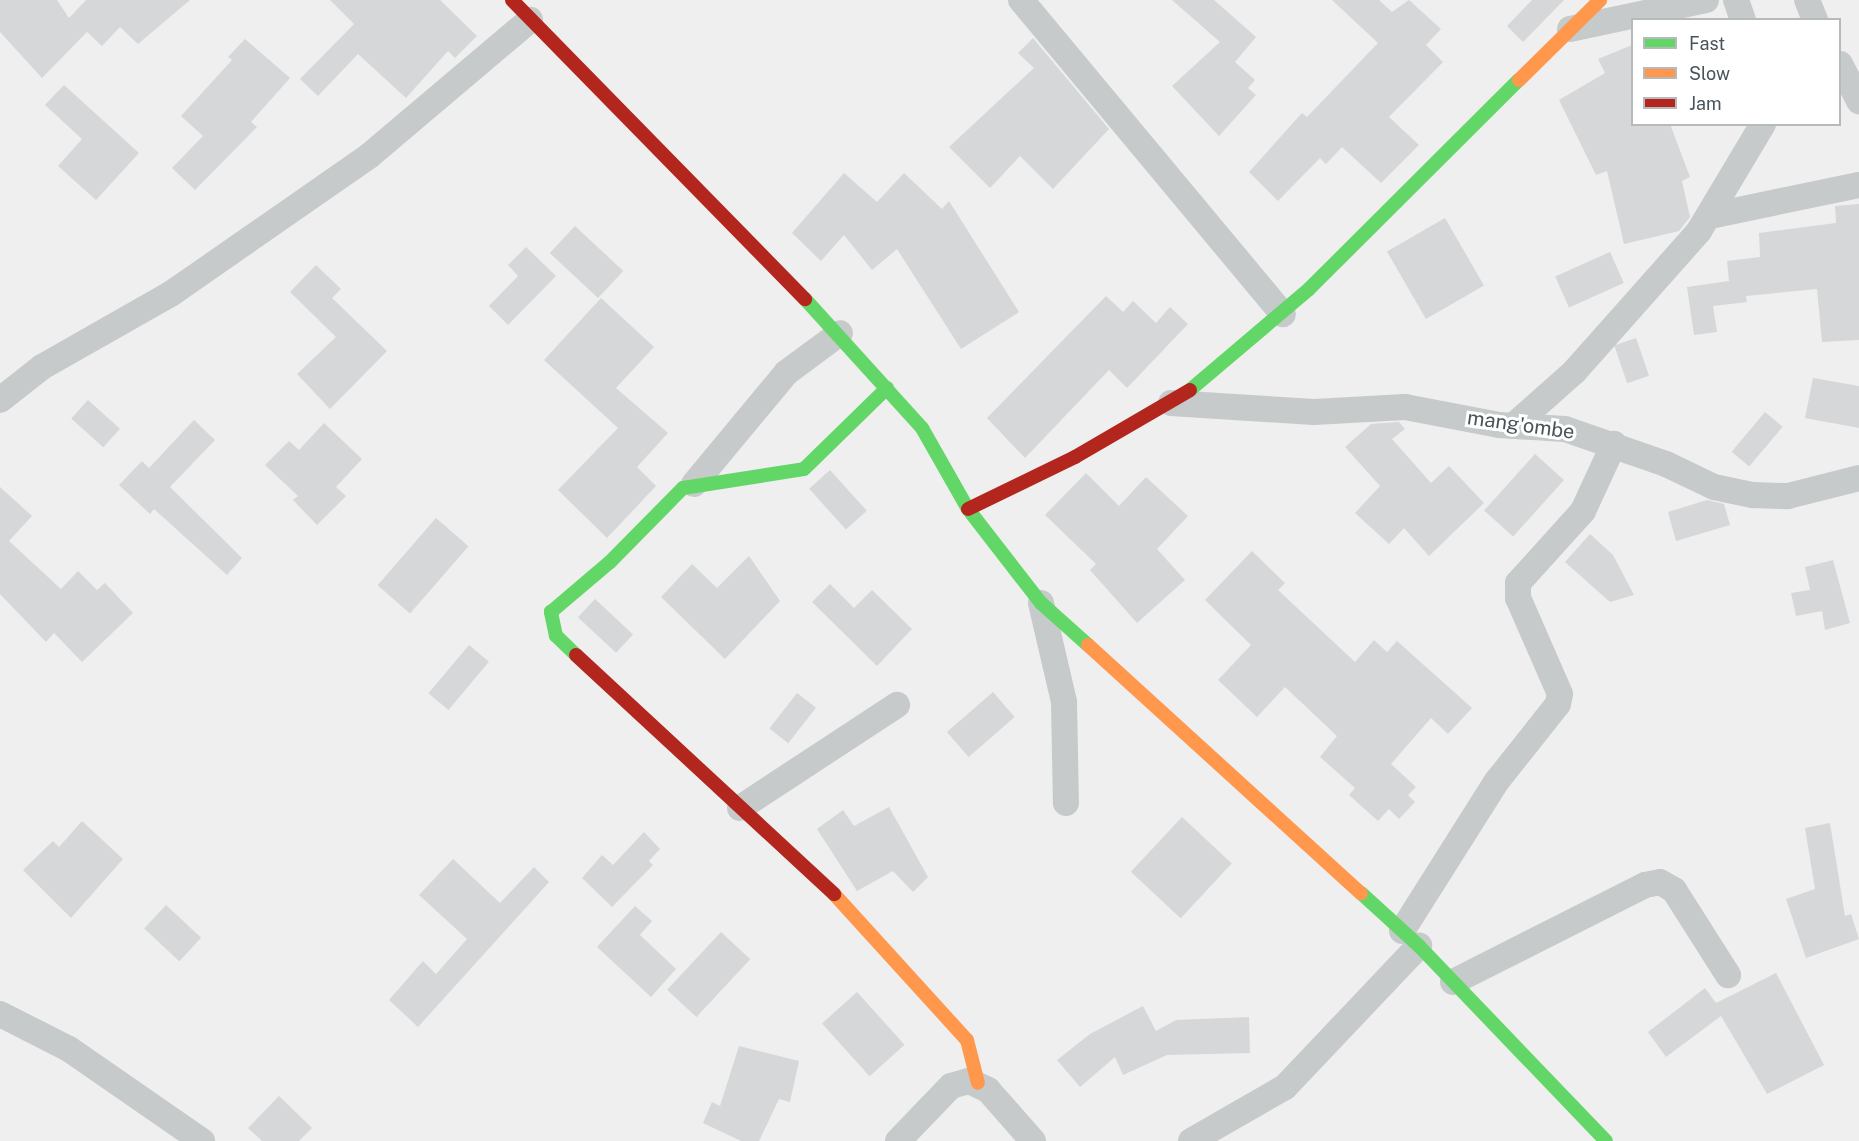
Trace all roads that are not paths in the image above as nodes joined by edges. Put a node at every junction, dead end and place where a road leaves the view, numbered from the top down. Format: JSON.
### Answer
{"nodes":[{"id":1,"x":512,"y":0,"type":"edge"},
{"id":2,"x":1022,"y":0,"type":"edge"},
{"id":3,"x":1600,"y":0,"type":"edge"},
{"id":4,"x":1706,"y":0,"type":"edge"},
{"id":5,"x":1736,"y":0,"type":"edge"},
{"id":6,"x":1807,"y":0,"type":"edge"},
{"id":7,"x":1742,"y":18,"type":"edge"},
{"id":8,"x":1814,"y":18,"type":"edge"},
{"id":9,"x":530,"y":21,"type":"junction"},
{"id":10,"x":1570,"y":29,"type":"junction"},
{"id":11,"x":1841,"y":68,"type":"edge"},
{"id":12,"x":1859,"y":101,"type":"edge"},
{"id":13,"x":1762,"y":126,"type":"edge"},
{"id":14,"x":1859,"y":184,"type":"edge"},
{"id":15,"x":1710,"y":216,"type":"junction"},
{"id":16,"x":1283,"y":314,"type":"junction"},
{"id":17,"x":840,"y":333,"type":"junction"},
{"id":18,"x":888,"y":388,"type":"junction"},
{"id":19,"x":0,"y":400,"type":"edge"},
{"id":20,"x":1171,"y":403,"type":"junction"},
{"id":21,"x":1513,"y":426,"type":"junction"},
{"id":22,"x":1614,"y":444,"type":"junction"},
{"id":23,"x":1859,"y":478,"type":"edge"},
{"id":24,"x":694,"y":484,"type":"junction"},
{"id":25,"x":968,"y":509,"type":"junction"},
{"id":26,"x":1041,"y":603,"type":"junction"},
{"id":27,"x":897,"y":705,"type":"dead end"},
{"id":28,"x":1066,"y":803,"type":"dead end"},
{"id":29,"x":740,"y":808,"type":"junction"},
{"id":30,"x":1411,"y":939,"type":"junction"},
{"id":31,"x":1728,"y":975,"type":"dead end"},
{"id":32,"x":1453,"y":982,"type":"junction"},
{"id":33,"x":0,"y":1014,"type":"edge"},
{"id":34,"x":978,"y":1083,"type":"junction"},
{"id":35,"x":202,"y":1141,"type":"edge"},
{"id":36,"x":898,"y":1141,"type":"edge"},
{"id":37,"x":1033,"y":1141,"type":"edge"},
{"id":38,"x":1191,"y":1141,"type":"edge"},
{"id":39,"x":1606,"y":1141,"type":"edge"}],
"edges":[{"from":1,"to":9,"type":"street"},
{"from":2,"to":16,"type":"street"},
{"from":3,"to":10,"type":"street"},
{"from":4,"to":10,"type":"street"},
{"from":5,"to":7,"type":"street"},
{"from":6,"to":8,"type":"street"},
{"from":9,"to":17,"type":"street"},
{"from":9,"to":19,"type":"street"},
{"from":10,"to":16,"type":"street"},
{"from":11,"to":12,"type":"street"},
{"from":13,"to":15,"type":"street"},
{"from":14,"to":15,"type":"street"},
{"from":15,"to":21,"type":"street"},
{"from":16,"to":20,"type":"street"},
{"from":17,"to":18,"type":"street"},
{"from":17,"to":24,"type":"street"},
{"from":18,"to":24,"type":"street"},
{"from":18,"to":25,"type":"street"},
{"from":20,"to":21,"type":"street","name":"mang'ombe"},
{"from":20,"to":25,"type":"street"},
{"from":21,"to":22,"type":"street","name":"mang'ombe"},
{"from":22,"to":23,"type":"street","name":"mang'ombe"},
{"from":22,"to":30,"type":"street"},
{"from":24,"to":29,"type":"street"},
{"from":25,"to":26,"type":"street"},
{"from":26,"to":28,"type":"street"},
{"from":26,"to":30,"type":"street"},
{"from":27,"to":29,"type":"street"},
{"from":29,"to":34,"type":"street"},
{"from":30,"to":32,"type":"street"},
{"from":30,"to":38,"type":"street"},
{"from":31,"to":32,"type":"street"},
{"from":32,"to":39,"type":"street"},
{"from":33,"to":35,"type":"street"},
{"from":34,"to":36,"type":"street"},
{"from":34,"to":37,"type":"street"}]}
